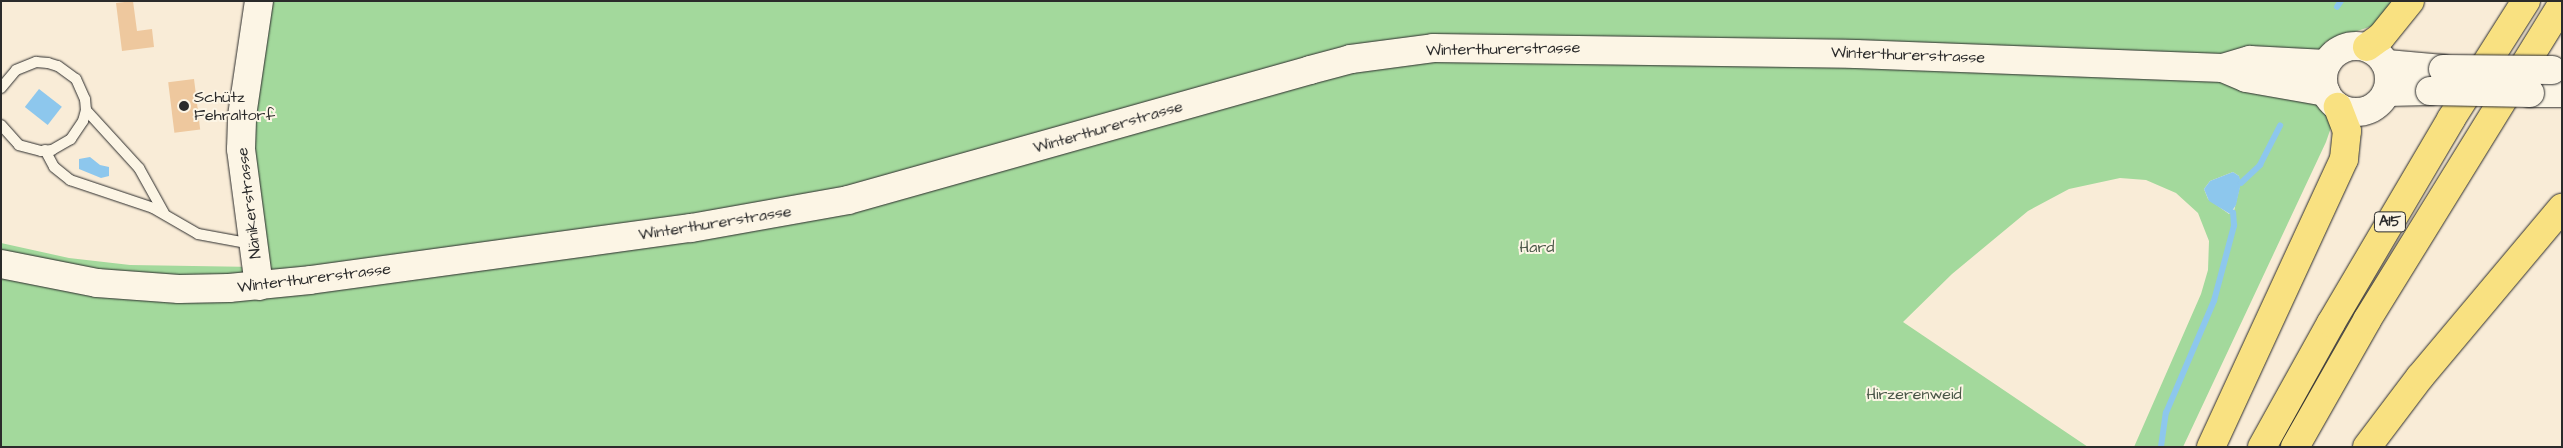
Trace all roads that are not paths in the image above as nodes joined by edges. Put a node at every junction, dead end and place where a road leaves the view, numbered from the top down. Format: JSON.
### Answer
{"nodes":[{"id":1,"x":260,"y":1,"type":"edge"},
{"id":2,"x":2410,"y":1,"type":"edge"},
{"id":3,"x":2526,"y":1,"type":"edge"},
{"id":4,"x":2562,"y":4,"type":"edge"},
{"id":5,"x":2377,"y":56,"type":"junction"},
{"id":6,"x":2326,"y":64,"type":"junction"},
{"id":7,"x":2223,"y":68,"type":"junction"},
{"id":8,"x":2558,"y":78,"type":"edge"},
{"id":9,"x":2437,"y":80,"type":"junction"},
{"id":10,"x":1,"y":88,"type":"edge"},
{"id":11,"x":2387,"y":92,"type":"junction"},
{"id":12,"x":2332,"y":100,"type":"junction"},
{"id":13,"x":86,"y":110,"type":"junction"},
{"id":14,"x":1,"y":125,"type":"edge"},
{"id":15,"x":45,"y":150,"type":"junction"},
{"id":16,"x":2562,"y":208,"type":"edge"},
{"id":17,"x":164,"y":213,"type":"junction"},
{"id":18,"x":252,"y":244,"type":"junction"},
{"id":19,"x":1,"y":264,"type":"edge"},
{"id":20,"x":259,"y":286,"type":"junction"},
{"id":21,"x":2210,"y":447,"type":"edge"},
{"id":22,"x":2262,"y":447,"type":"edge"},
{"id":23,"x":2296,"y":447,"type":"edge"},
{"id":24,"x":2367,"y":447,"type":"edge"}],
"edges":[{"from":1,"to":18,"type":"main road","name":"Nänikerstrasse"},
{"from":2,"to":5,"type":"highway"},
{"from":3,"to":22,"type":"highway","number":"A15"},
{"from":4,"to":23,"type":"highway","number":"A15"},
{"from":5,"to":6,"type":"main road"},
{"from":5,"to":9,"type":"main road"},
{"from":5,"to":11,"type":"main road"},
{"from":6,"to":7,"type":"main road","name":"Winterthurerstrasse"},
{"from":6,"to":12,"type":"main road"},
{"from":7,"to":12,"type":"main road","name":"Winterthurerstrasse"},
{"from":7,"to":20,"type":"main road","name":"Winterthurerstrasse"},
{"from":8,"to":9,"type":"main road","bridge":true},
{"from":8,"to":9,"type":"main road","bridge":true},
{"from":9,"to":11,"type":"main road"},
{"from":10,"to":13,"type":"lane"},
{"from":11,"to":12,"type":"main road","name":"Winterthurerstrasse"},
{"from":12,"to":21,"type":"highway"},
{"from":13,"to":15,"type":"lane"},
{"from":13,"to":17,"type":"lane"},
{"from":14,"to":15,"type":"lane"},
{"from":15,"to":17,"type":"lane"},
{"from":16,"to":24,"type":"highway"},
{"from":17,"to":18,"type":"lane"},
{"from":18,"to":20,"type":"main road","name":"Nänikerstrasse"},
{"from":19,"to":20,"type":"main road","name":"Winterthurerstrasse"}]}
